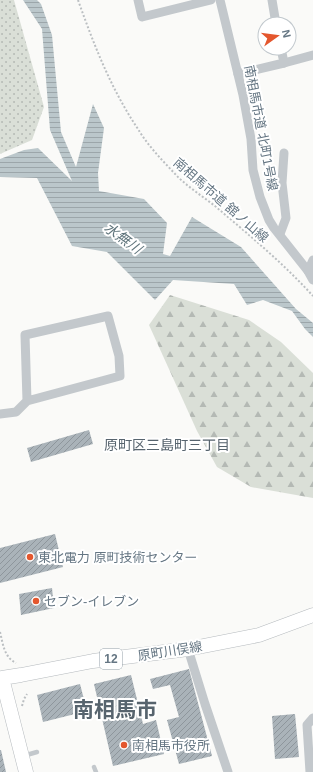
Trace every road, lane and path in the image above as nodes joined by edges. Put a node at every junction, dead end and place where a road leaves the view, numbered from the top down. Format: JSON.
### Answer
{"nodes":[{"id":1,"x":78,"y":0,"type":"edge"},
{"id":2,"x":138,"y":0,"type":"edge"},
{"id":3,"x":211,"y":0,"type":"edge"},
{"id":4,"x":220,"y":0,"type":"edge"},
{"id":5,"x":272,"y":0,"type":"edge"},
{"id":6,"x":275,"y":16,"type":"edge"},
{"id":7,"x":313,"y":55,"type":"edge"},
{"id":8,"x":283,"y":56,"type":"edge"},
{"id":9,"x":284,"y":63,"type":"junction"},
{"id":10,"x":238,"y":74,"type":"junction"},
{"id":11,"x":284,"y":153,"type":"dead end"},
{"id":12,"x":280,"y":234,"type":"junction"},
{"id":13,"x":313,"y":260,"type":"edge"},
{"id":14,"x":308,"y":271,"type":"junction"},
{"id":15,"x":313,"y":280,"type":"edge"},
{"id":16,"x":313,"y":296,"type":"edge"},
{"id":17,"x":27,"y":401,"type":"junction"},
{"id":18,"x":0,"y":414,"type":"edge"},
{"id":19,"x":311,"y":619,"type":"edge"},
{"id":20,"x":0,"y":632,"type":"edge"},
{"id":21,"x":188,"y":649,"type":"junction"},
{"id":22,"x":18,"y":663,"type":"dead end"},
{"id":23,"x":313,"y":718,"type":"edge"},
{"id":24,"x":37,"y":752,"type":"dead end"},
{"id":25,"x":22,"y":756,"type":"junction"},
{"id":26,"x":26,"y":772,"type":"edge"},
{"id":27,"x":228,"y":772,"type":"edge"},
{"id":28,"x":310,"y":772,"type":"edge"}],
"edges":[{"from":1,"to":16,"type":"path","name":"南相馬市道 舘ノ山線"},
{"from":2,"to":3,"type":"street"},
{"from":4,"to":10,"type":"street","name":"南相馬市道 北町1号線"},
{"from":5,"to":6,"type":"street"},
{"from":7,"to":9,"type":"street"},
{"from":8,"to":9,"type":"street"},
{"from":9,"to":10,"type":"street"},
{"from":10,"to":12,"type":"street","name":"南相馬市道 北町1号線"},
{"from":11,"to":12,"type":"street"},
{"from":12,"to":14,"type":"street","name":"南相馬市道 北町1号線"},
{"from":13,"to":14,"type":"street"},
{"from":14,"to":15,"type":"street","name":"南相馬市道 北町1号線"},
{"from":17,"to":17,"type":"street"},
{"from":17,"to":18,"type":"street"},
{"from":19,"to":21,"type":"main road","name":"原町川俣線","number":"12"},
{"from":20,"to":22,"type":"path"},
{"from":21,"to":25,"type":"main road","name":"原町川俣線","number":"12"},
{"from":21,"to":27,"type":"street"},
{"from":23,"to":28,"type":"street"},
{"from":24,"to":25,"type":"lane"},
{"from":25,"to":26,"type":"main road","name":"原町川俣線","number":"12"}]}
